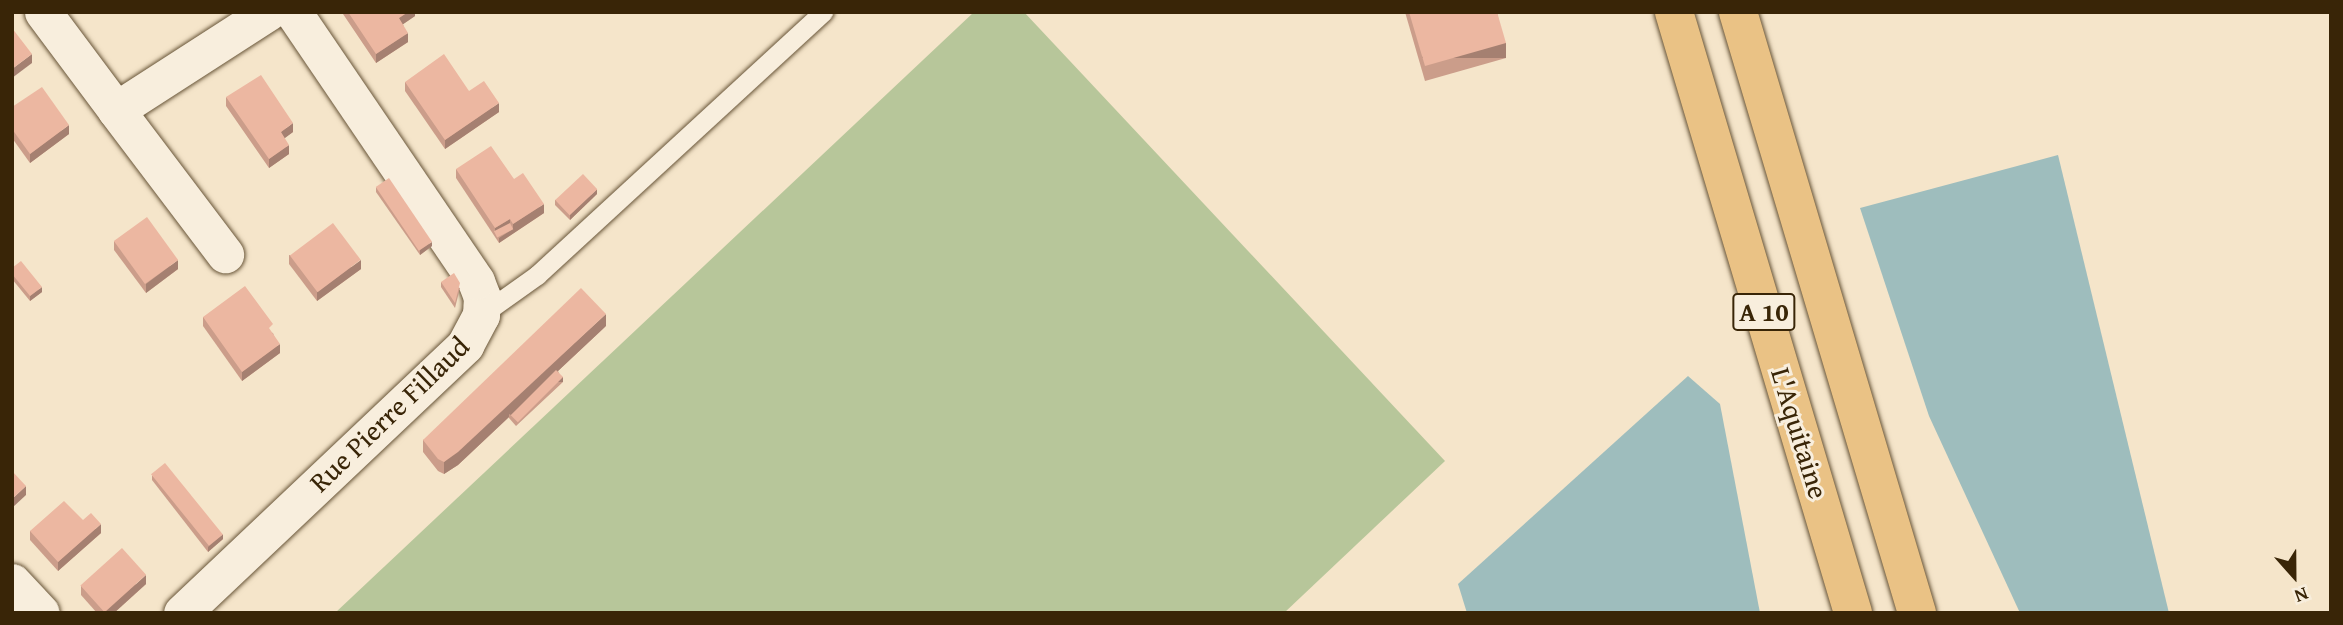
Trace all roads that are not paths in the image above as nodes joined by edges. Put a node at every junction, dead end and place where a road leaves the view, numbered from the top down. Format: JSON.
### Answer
{"nodes":[{"id":1,"x":43,"y":12,"type":"edge"},
{"id":2,"x":268,"y":12,"type":"edge"},
{"id":3,"x":293,"y":12,"type":"edge"},
{"id":4,"x":823,"y":12,"type":"edge"},
{"id":5,"x":1674,"y":12,"type":"edge"},
{"id":6,"x":1738,"y":12,"type":"edge"},
{"id":7,"x":116,"y":110,"type":"junction"},
{"id":8,"x":225,"y":254,"type":"dead end"},
{"id":9,"x":481,"y":315,"type":"junction"},
{"id":10,"x":12,"y":582,"type":"edge"},
{"id":11,"x":41,"y":613,"type":"edge"},
{"id":12,"x":182,"y":613,"type":"edge"},
{"id":13,"x":1853,"y":613,"type":"edge"},
{"id":14,"x":1917,"y":613,"type":"edge"}],
"edges":[{"from":1,"to":7,"type":"street"},
{"from":2,"to":7,"type":"street"},
{"from":3,"to":9,"type":"street","name":"Rue Pierre Fillaud"},
{"from":4,"to":9,"type":"lane"},
{"from":5,"to":13,"type":"highway","name":"L'Aquitaine","number":"A 10"},
{"from":6,"to":14,"type":"highway","number":"A 10"},
{"from":7,"to":8,"type":"street"},
{"from":9,"to":12,"type":"street","name":"Rue Pierre Fillaud"},
{"from":10,"to":11,"type":"street"}]}
